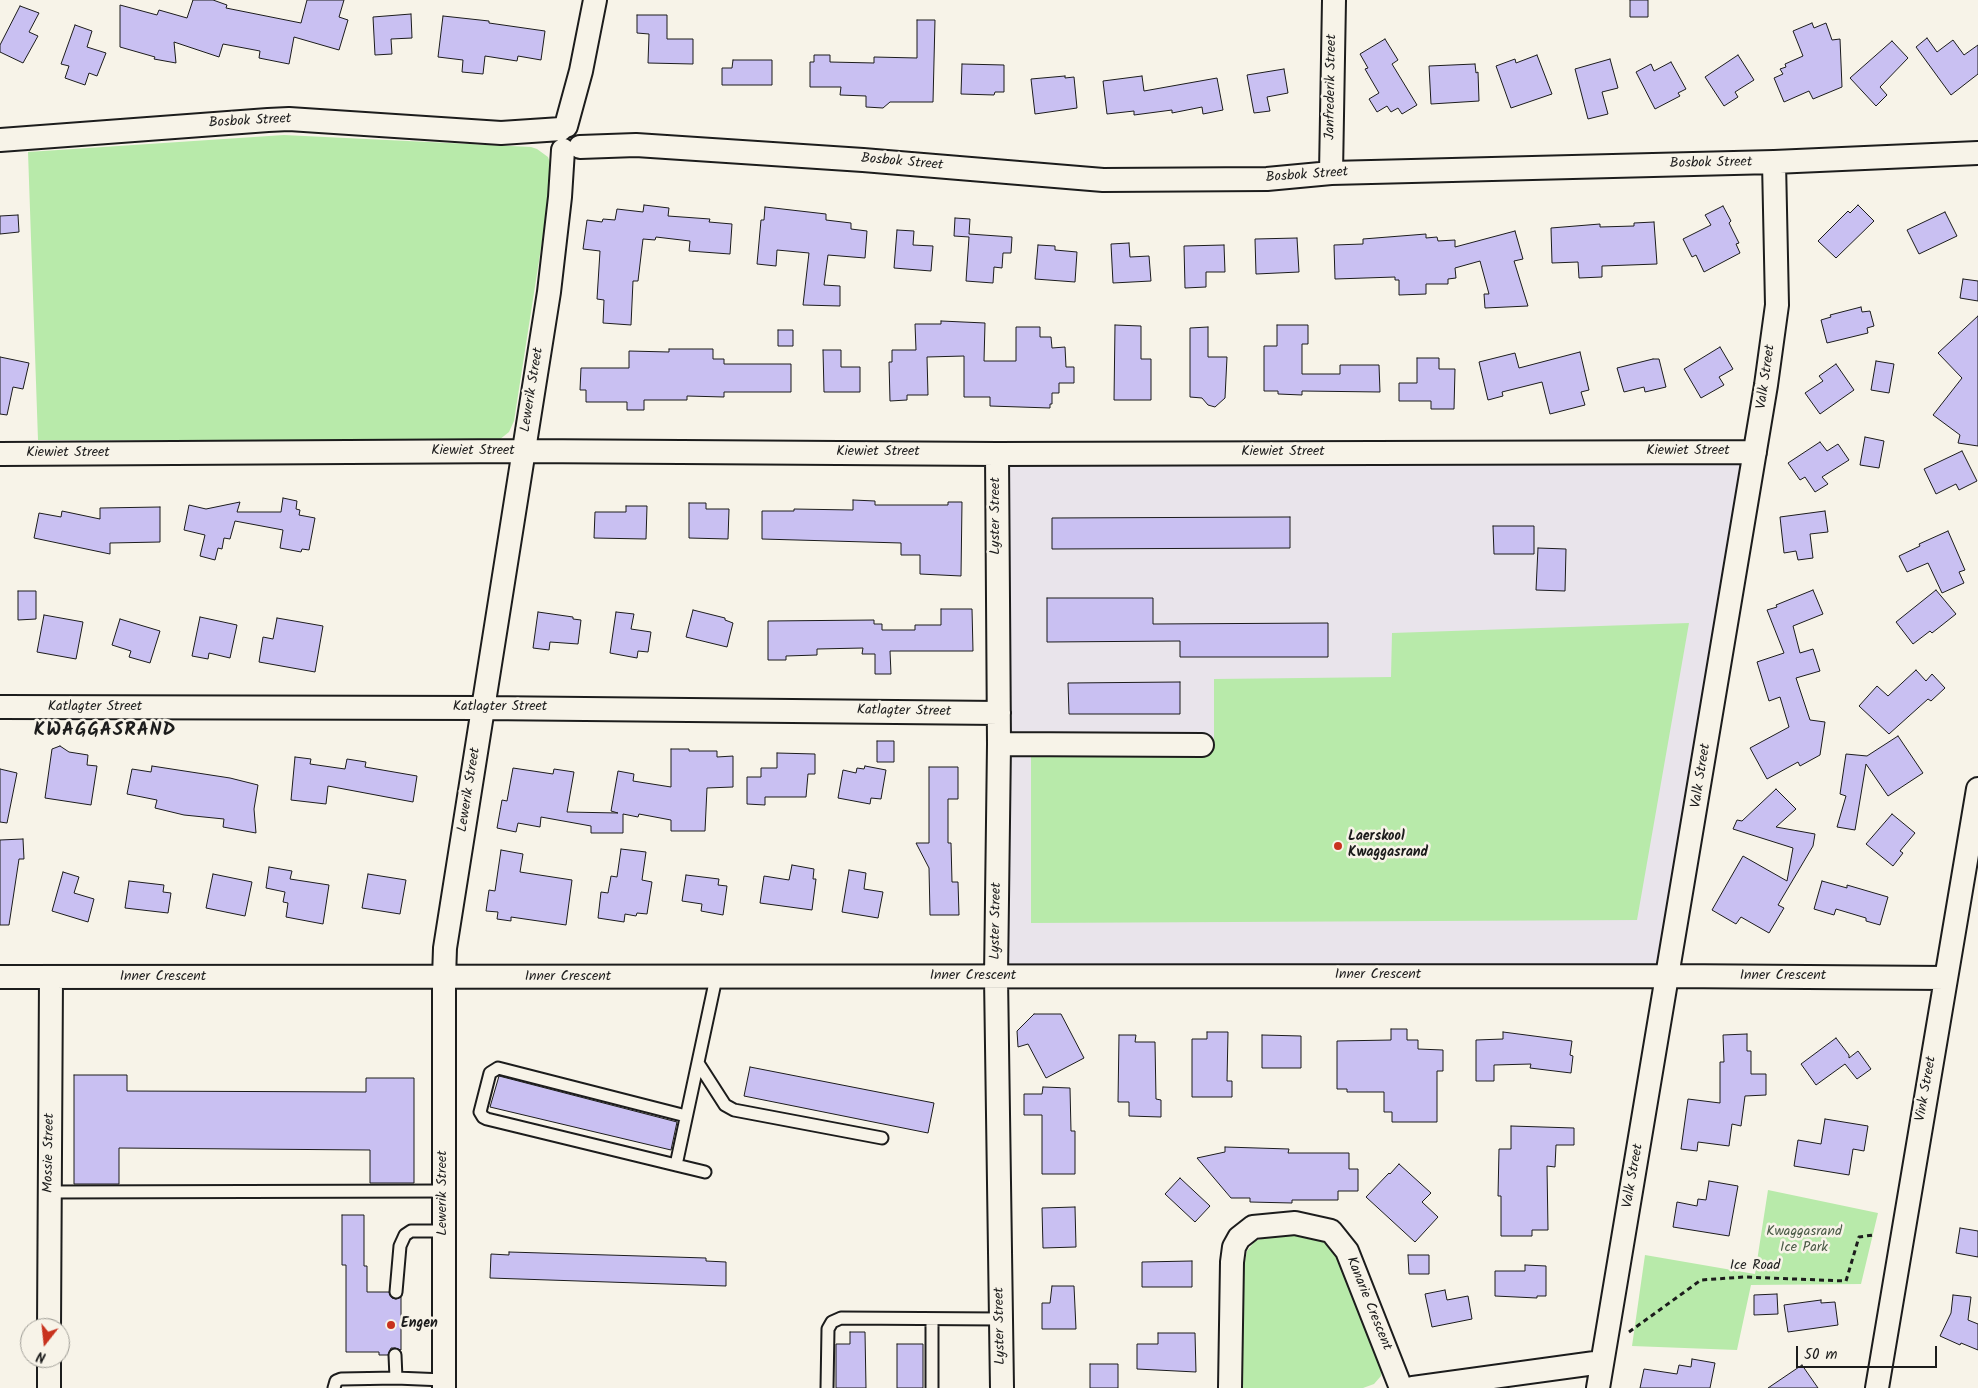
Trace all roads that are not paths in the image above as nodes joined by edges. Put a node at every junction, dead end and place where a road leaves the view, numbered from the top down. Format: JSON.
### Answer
{"nodes":[{"id":1,"x":595,"y":0,"type":"edge"},
{"id":2,"x":1334,"y":0,"type":"edge"},
{"id":3,"x":570,"y":138,"type":"junction"},
{"id":4,"x":0,"y":140,"type":"edge"},
{"id":5,"x":1978,"y":153,"type":"edge"},
{"id":6,"x":1774,"y":162,"type":"junction"},
{"id":7,"x":1331,"y":173,"type":"junction"},
{"id":8,"x":523,"y":452,"type":"junction"},
{"id":9,"x":1755,"y":452,"type":"junction"},
{"id":10,"x":0,"y":454,"type":"edge"},
{"id":11,"x":997,"y":454,"type":"junction"},
{"id":12,"x":0,"y":708,"type":"edge"},
{"id":13,"x":482,"y":708,"type":"junction"},
{"id":14,"x":999,"y":713,"type":"junction"},
{"id":15,"x":999,"y":744,"type":"junction"},
{"id":16,"x":1202,"y":745,"type":"dead end"},
{"id":17,"x":1978,"y":789,"type":"edge"},
{"id":18,"x":1669,"y":976,"type":"junction"},
{"id":19,"x":0,"y":977,"type":"edge"},
{"id":20,"x":996,"y":977,"type":"junction"},
{"id":21,"x":51,"y":978,"type":"junction"},
{"id":22,"x":444,"y":978,"type":"junction"},
{"id":23,"x":716,"y":978,"type":"junction"},
{"id":24,"x":1946,"y":978,"type":"junction"},
{"id":25,"x":698,"y":1063,"type":"junction"},
{"id":26,"x":686,"y":1116,"type":"junction"},
{"id":27,"x":882,"y":1138,"type":"dead end"},
{"id":28,"x":676,"y":1165,"type":"junction"},
{"id":29,"x":705,"y":1172,"type":"dead end"},
{"id":30,"x":444,"y":1191,"type":"junction"},
{"id":31,"x":50,"y":1192,"type":"junction"},
{"id":32,"x":444,"y":1232,"type":"junction"},
{"id":33,"x":396,"y":1292,"type":"dead end"},
{"id":34,"x":49,"y":1318,"type":"edge"},
{"id":35,"x":932,"y":1319,"type":"junction"},
{"id":36,"x":1001,"y":1320,"type":"junction"},
{"id":37,"x":395,"y":1355,"type":"dead end"},
{"id":38,"x":1602,"y":1362,"type":"junction"},
{"id":39,"x":49,"y":1368,"type":"edge"},
{"id":40,"x":396,"y":1378,"type":"junction"},
{"id":41,"x":444,"y":1384,"type":"edge"},
{"id":42,"x":49,"y":1388,"type":"edge"},
{"id":43,"x":334,"y":1388,"type":"edge"},
{"id":44,"x":827,"y":1388,"type":"edge"},
{"id":45,"x":932,"y":1388,"type":"edge"},
{"id":46,"x":1002,"y":1388,"type":"edge"},
{"id":47,"x":1230,"y":1388,"type":"edge"},
{"id":48,"x":1401,"y":1388,"type":"edge"},
{"id":49,"x":1413,"y":1388,"type":"edge"},
{"id":50,"x":1598,"y":1388,"type":"edge"},
{"id":51,"x":1877,"y":1388,"type":"edge"}],
"edges":[{"from":1,"to":3,"type":"street","name":"Lewerik Street"},
{"from":2,"to":7,"type":"street","name":"Janfrederik Street"},
{"from":3,"to":4,"type":"street","name":"Bosbok Street"},
{"from":3,"to":7,"type":"street","name":"Bosbok Street"},
{"from":3,"to":8,"type":"street","name":"Lewerik Street"},
{"from":5,"to":6,"type":"street","name":"Bosbok Street"},
{"from":6,"to":7,"type":"street","name":"Bosbok Street"},
{"from":6,"to":9,"type":"street","name":"Valk Street"},
{"from":8,"to":10,"type":"street","name":"Kiewiet Street"},
{"from":8,"to":11,"type":"street","name":"Kiewiet Street"},
{"from":8,"to":13,"type":"street","name":"Lewerik Street"},
{"from":9,"to":11,"type":"street","name":"Kiewiet Street"},
{"from":9,"to":18,"type":"street","name":"Valk Street"},
{"from":11,"to":14,"type":"street","name":"Lyster Street"},
{"from":12,"to":13,"type":"street","name":"Katlagter Street"},
{"from":13,"to":14,"type":"street","name":"Katlagter Street"},
{"from":13,"to":22,"type":"street","name":"Lewerik Street"},
{"from":14,"to":15,"type":"street","name":"Lyster Street"},
{"from":15,"to":16,"type":"street"},
{"from":15,"to":20,"type":"street","name":"Lyster Street"},
{"from":17,"to":24,"type":"street","name":"Vink Street"},
{"from":18,"to":20,"type":"street","name":"Inner Crescent"},
{"from":18,"to":24,"type":"street","name":"Inner Crescent"},
{"from":18,"to":38,"type":"street","name":"Valk Street"},
{"from":19,"to":21,"type":"street","name":"Inner Crescent"},
{"from":20,"to":23,"type":"street","name":"Inner Crescent"},
{"from":20,"to":36,"type":"street","name":"Lyster Street"},
{"from":21,"to":22,"type":"street","name":"Inner Crescent"},
{"from":21,"to":31,"type":"street","name":"Mossie Street"},
{"from":22,"to":23,"type":"street","name":"Inner Crescent"},
{"from":22,"to":30,"type":"street","name":"Lewerik Street"},
{"from":23,"to":25,"type":"lane"},
{"from":24,"to":51,"type":"street","name":"Vink Street"},
{"from":25,"to":26,"type":"lane"},
{"from":25,"to":27,"type":"lane"},
{"from":26,"to":28,"type":"lane"},
{"from":26,"to":28,"type":"lane"},
{"from":28,"to":29,"type":"lane"},
{"from":30,"to":31,"type":"lane"},
{"from":30,"to":32,"type":"street","name":"Lewerik Street"},
{"from":31,"to":34,"type":"street","name":"Mossie Street"},
{"from":32,"to":33,"type":"lane"},
{"from":32,"to":41,"type":"street","name":"Lewerik Street"},
{"from":35,"to":36,"type":"lane"},
{"from":35,"to":44,"type":"lane"},
{"from":35,"to":45,"type":"lane"},
{"from":36,"to":46,"type":"street","name":"Lyster Street"},
{"from":37,"to":40,"type":"lane"},
{"from":38,"to":49,"type":"street"},
{"from":38,"to":50,"type":"street","name":"Valk Street"},
{"from":39,"to":42,"type":"street"},
{"from":40,"to":41,"type":"lane"},
{"from":40,"to":43,"type":"lane"},
{"from":47,"to":48,"type":"street","name":"Kanarie Crescent"}]}
